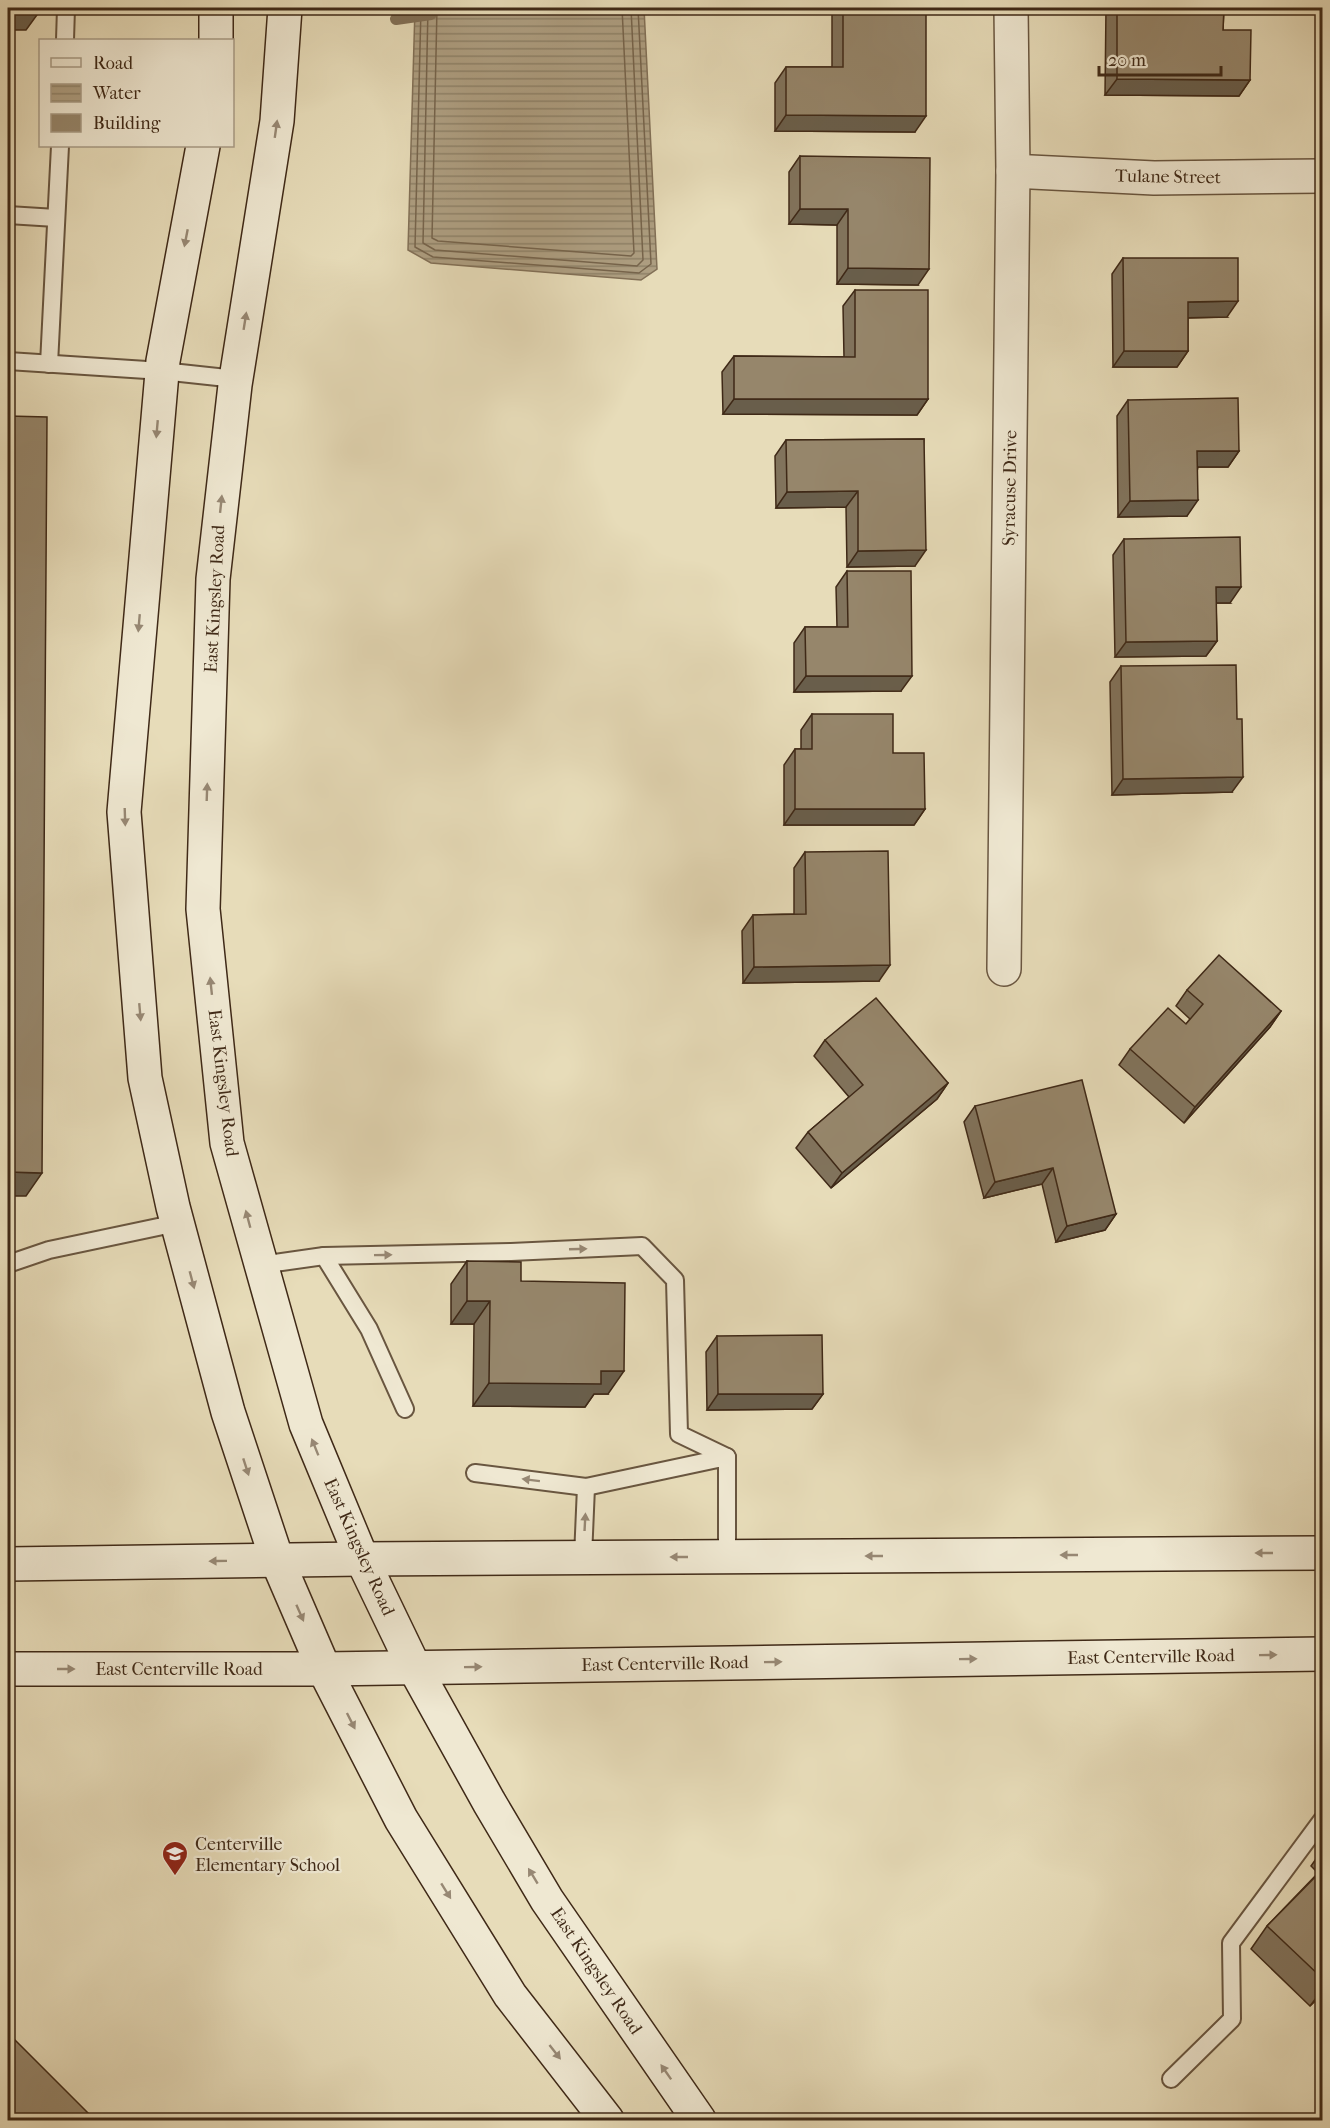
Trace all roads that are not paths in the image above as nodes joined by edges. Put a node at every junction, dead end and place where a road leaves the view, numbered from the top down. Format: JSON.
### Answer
{"nodes":[{"id":1,"x":66,"y":8,"type":"edge"},
{"id":2,"x":216,"y":8,"type":"edge"},
{"id":3,"x":285,"y":8,"type":"edge"},
{"id":4,"x":1011,"y":8,"type":"edge"},
{"id":5,"x":65,"y":39,"type":"edge"},
{"id":6,"x":216,"y":39,"type":"edge"},
{"id":7,"x":60,"y":147,"type":"edge"},
{"id":8,"x":203,"y":147,"type":"edge"},
{"id":9,"x":1013,"y":171,"type":"junction"},
{"id":10,"x":1323,"y":176,"type":"edge"},
{"id":11,"x":8,"y":215,"type":"edge"},
{"id":12,"x":57,"y":218,"type":"junction"},
{"id":13,"x":8,"y":362,"type":"edge"},
{"id":14,"x":49,"y":364,"type":"junction"},
{"id":15,"x":162,"y":371,"type":"junction"},
{"id":16,"x":236,"y":379,"type":"junction"},
{"id":17,"x":1004,"y":969,"type":"dead end"},
{"id":18,"x":177,"y":1224,"type":"junction"},
{"id":19,"x":324,"y":1256,"type":"junction"},
{"id":20,"x":8,"y":1264,"type":"edge"},
{"id":21,"x":261,"y":1265,"type":"junction"},
{"id":22,"x":405,"y":1409,"type":"dead end"},
{"id":23,"x":727,"y":1457,"type":"junction"},
{"id":24,"x":475,"y":1473,"type":"dead end"},
{"id":25,"x":586,"y":1486,"type":"junction"},
{"id":26,"x":1323,"y":1553,"type":"edge"},
{"id":27,"x":583,"y":1557,"type":"junction"},
{"id":28,"x":727,"y":1557,"type":"junction"},
{"id":29,"x":362,"y":1559,"type":"junction"},
{"id":30,"x":276,"y":1560,"type":"junction"},
{"id":31,"x":8,"y":1564,"type":"edge"},
{"id":32,"x":1323,"y":1654,"type":"edge"},
{"id":33,"x":414,"y":1667,"type":"junction"},
{"id":34,"x":8,"y":1669,"type":"edge"},
{"id":35,"x":324,"y":1669,"type":"junction"},
{"id":36,"x":1323,"y":1820,"type":"edge"},
{"id":37,"x":1172,"y":2079,"type":"dead end"},
{"id":38,"x":607,"y":2121,"type":"edge"},
{"id":39,"x":699,"y":2121,"type":"edge"}],
"edges":[{"from":1,"to":5,"type":"lane"},
{"from":2,"to":6,"type":"main road"},
{"from":16,"to":3,"type":"main road","name":"East Kingsley Road","one_way":true},
{"from":4,"to":9,"type":"main road","name":"Syracuse Drive"},
{"from":7,"to":12,"type":"lane"},
{"from":8,"to":15,"type":"main road","one_way":true},
{"from":9,"to":10,"type":"main road","name":"Tulane Street"},
{"from":9,"to":17,"type":"main road","name":"Syracuse Drive"},
{"from":11,"to":12,"type":"lane"},
{"from":12,"to":14,"type":"lane"},
{"from":13,"to":14,"type":"lane"},
{"from":14,"to":15,"type":"lane"},
{"from":15,"to":16,"type":"lane"},
{"from":15,"to":18,"type":"main road","one_way":true},
{"from":21,"to":16,"type":"main road","name":"East Kingsley Road","one_way":true},
{"from":18,"to":20,"type":"lane"},
{"from":18,"to":30,"type":"main road","one_way":true},
{"from":19,"to":21,"type":"lane"},
{"from":19,"to":22,"type":"lane"},
{"from":19,"to":23,"type":"lane","one_way":true},
{"from":29,"to":21,"type":"main road","name":"East Kingsley Road","one_way":true},
{"from":23,"to":25,"type":"lane"},
{"from":23,"to":28,"type":"lane"},
{"from":25,"to":24,"type":"lane","one_way":true},
{"from":27,"to":25,"type":"lane","one_way":true},
{"from":26,"to":28,"type":"main road","one_way":true},
{"from":28,"to":27,"type":"main road","one_way":true},
{"from":27,"to":29,"type":"main road"},
{"from":29,"to":30,"type":"main road"},
{"from":29,"to":33,"type":"main road","name":"East Kingsley Road"},
{"from":30,"to":31,"type":"main road","one_way":true},
{"from":30,"to":35,"type":"main road","one_way":true},
{"from":33,"to":32,"type":"main road","name":"East Centerville Road","one_way":true},
{"from":33,"to":35,"type":"main road","name":"East Centerville Road"},
{"from":39,"to":33,"type":"main road","name":"East Kingsley Road","one_way":true},
{"from":34,"to":35,"type":"main road","name":"East Centerville Road","one_way":true},
{"from":35,"to":38,"type":"main road","one_way":true},
{"from":36,"to":37,"type":"lane"}]}
